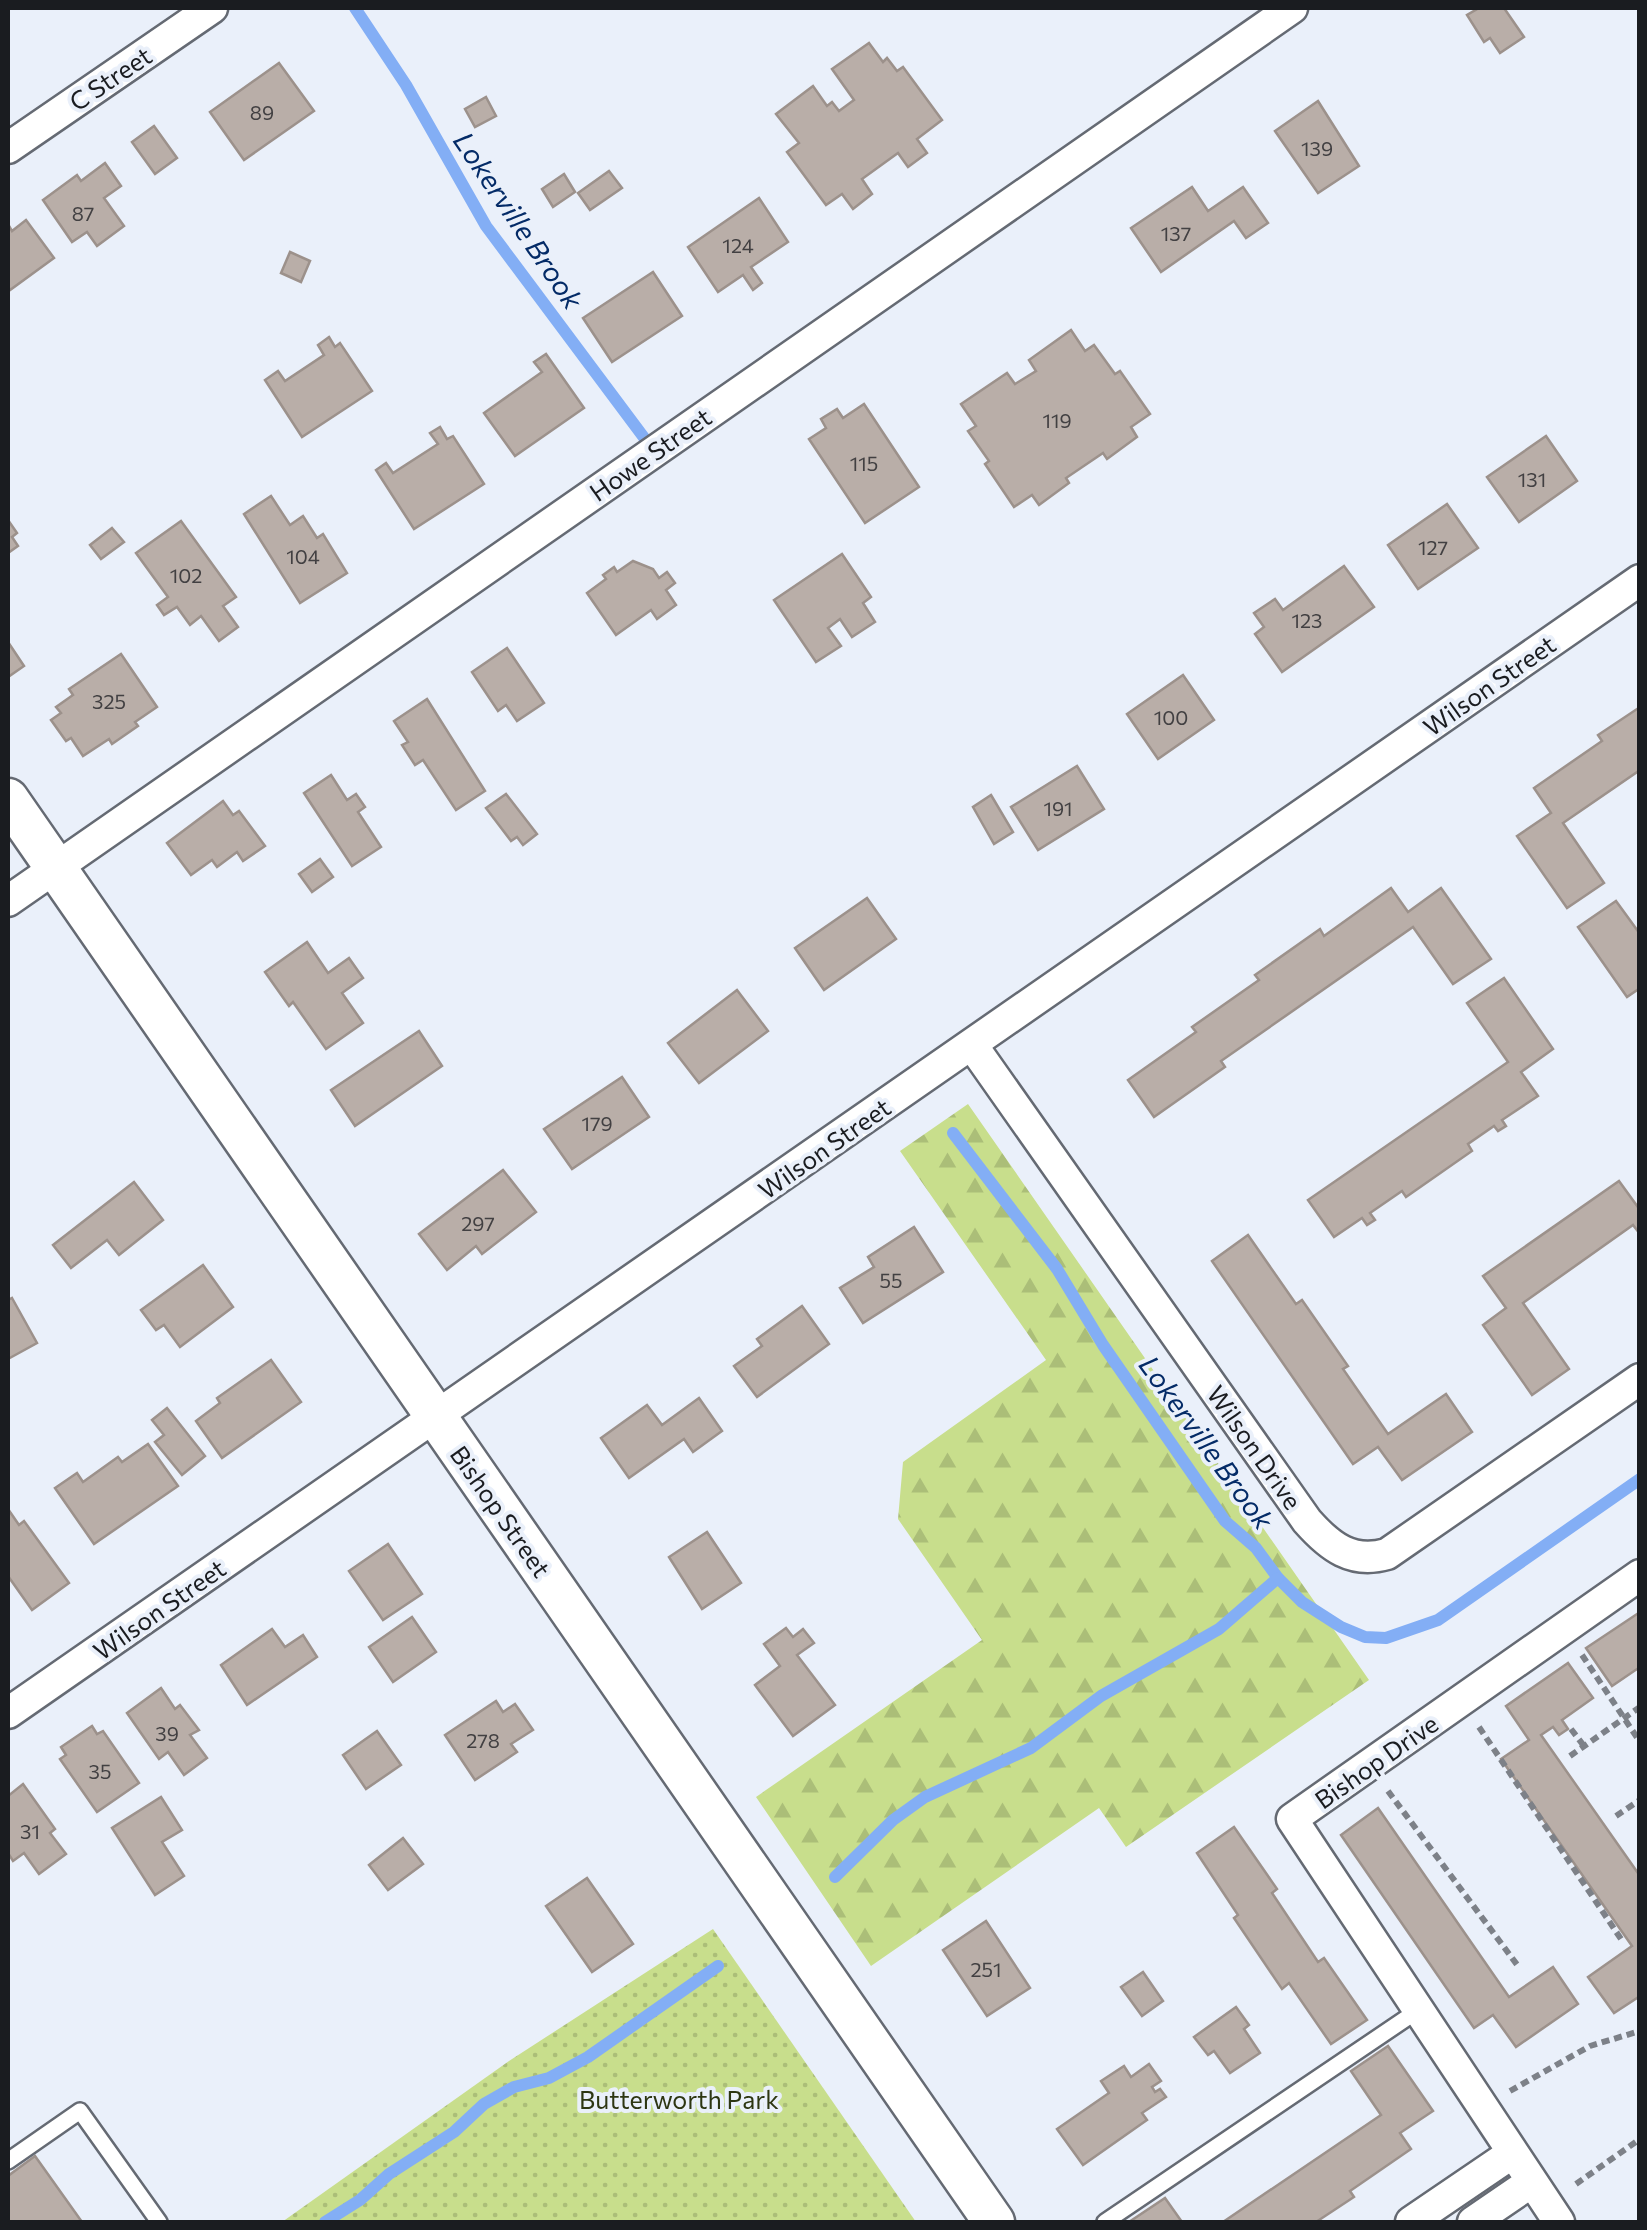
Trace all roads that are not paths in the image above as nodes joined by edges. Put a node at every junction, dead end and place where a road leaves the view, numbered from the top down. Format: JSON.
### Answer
{"nodes":[{"id":1,"x":212,"y":8,"type":"edge"},
{"id":2,"x":1292,"y":8,"type":"edge"},
{"id":3,"x":8,"y":148,"type":"edge"},
{"id":4,"x":1640,"y":580,"type":"edge"},
{"id":5,"x":8,"y":800,"type":"edge"},
{"id":6,"x":55,"y":868,"type":"junction"},
{"id":7,"x":8,"y":901,"type":"edge"},
{"id":8,"x":972,"y":1045,"type":"junction"},
{"id":9,"x":1640,"y":1378,"type":"edge"},
{"id":10,"x":436,"y":1418,"type":"junction"},
{"id":11,"x":1640,"y":1575,"type":"edge"},
{"id":12,"x":8,"y":1713,"type":"edge"},
{"id":13,"x":1417,"y":2011,"type":"junction"},
{"id":14,"x":1510,"y":2154,"type":"junction"},
{"id":15,"x":8,"y":2161,"type":"edge"},
{"id":16,"x":1545,"y":2204,"type":"edge"},
{"id":17,"x":159,"y":2222,"type":"edge"},
{"id":18,"x":994,"y":2222,"type":"edge"},
{"id":19,"x":1105,"y":2222,"type":"edge"},
{"id":20,"x":1411,"y":2222,"type":"edge"},
{"id":21,"x":1473,"y":2222,"type":"edge"}],
"edges":[{"from":1,"to":3,"type":"street","name":"C Street"},
{"from":2,"to":6,"type":"street","name":"Howe Street"},
{"from":4,"to":8,"type":"street","name":"Wilson Street"},
{"from":5,"to":6,"type":"street","name":"Bishop Street"},
{"from":6,"to":7,"type":"street","name":"Howe Street"},
{"from":6,"to":10,"type":"street","name":"Bishop Street"},
{"from":8,"to":9,"type":"street","name":"Wilson Drive"},
{"from":8,"to":10,"type":"street","name":"Wilson Street"},
{"from":10,"to":12,"type":"street","name":"Wilson Street"},
{"from":10,"to":18,"type":"street","name":"Bishop Street"},
{"from":11,"to":13,"type":"street","name":"Bishop Drive"},
{"from":13,"to":14,"type":"street","name":"Bishop Drive"},
{"from":13,"to":19,"type":"lane"},
{"from":14,"to":16,"type":"street","name":"Bishop Drive"},
{"from":14,"to":20,"type":"street"},
{"from":15,"to":17,"type":"lane"},
{"from":16,"to":21,"type":"street"}]}
